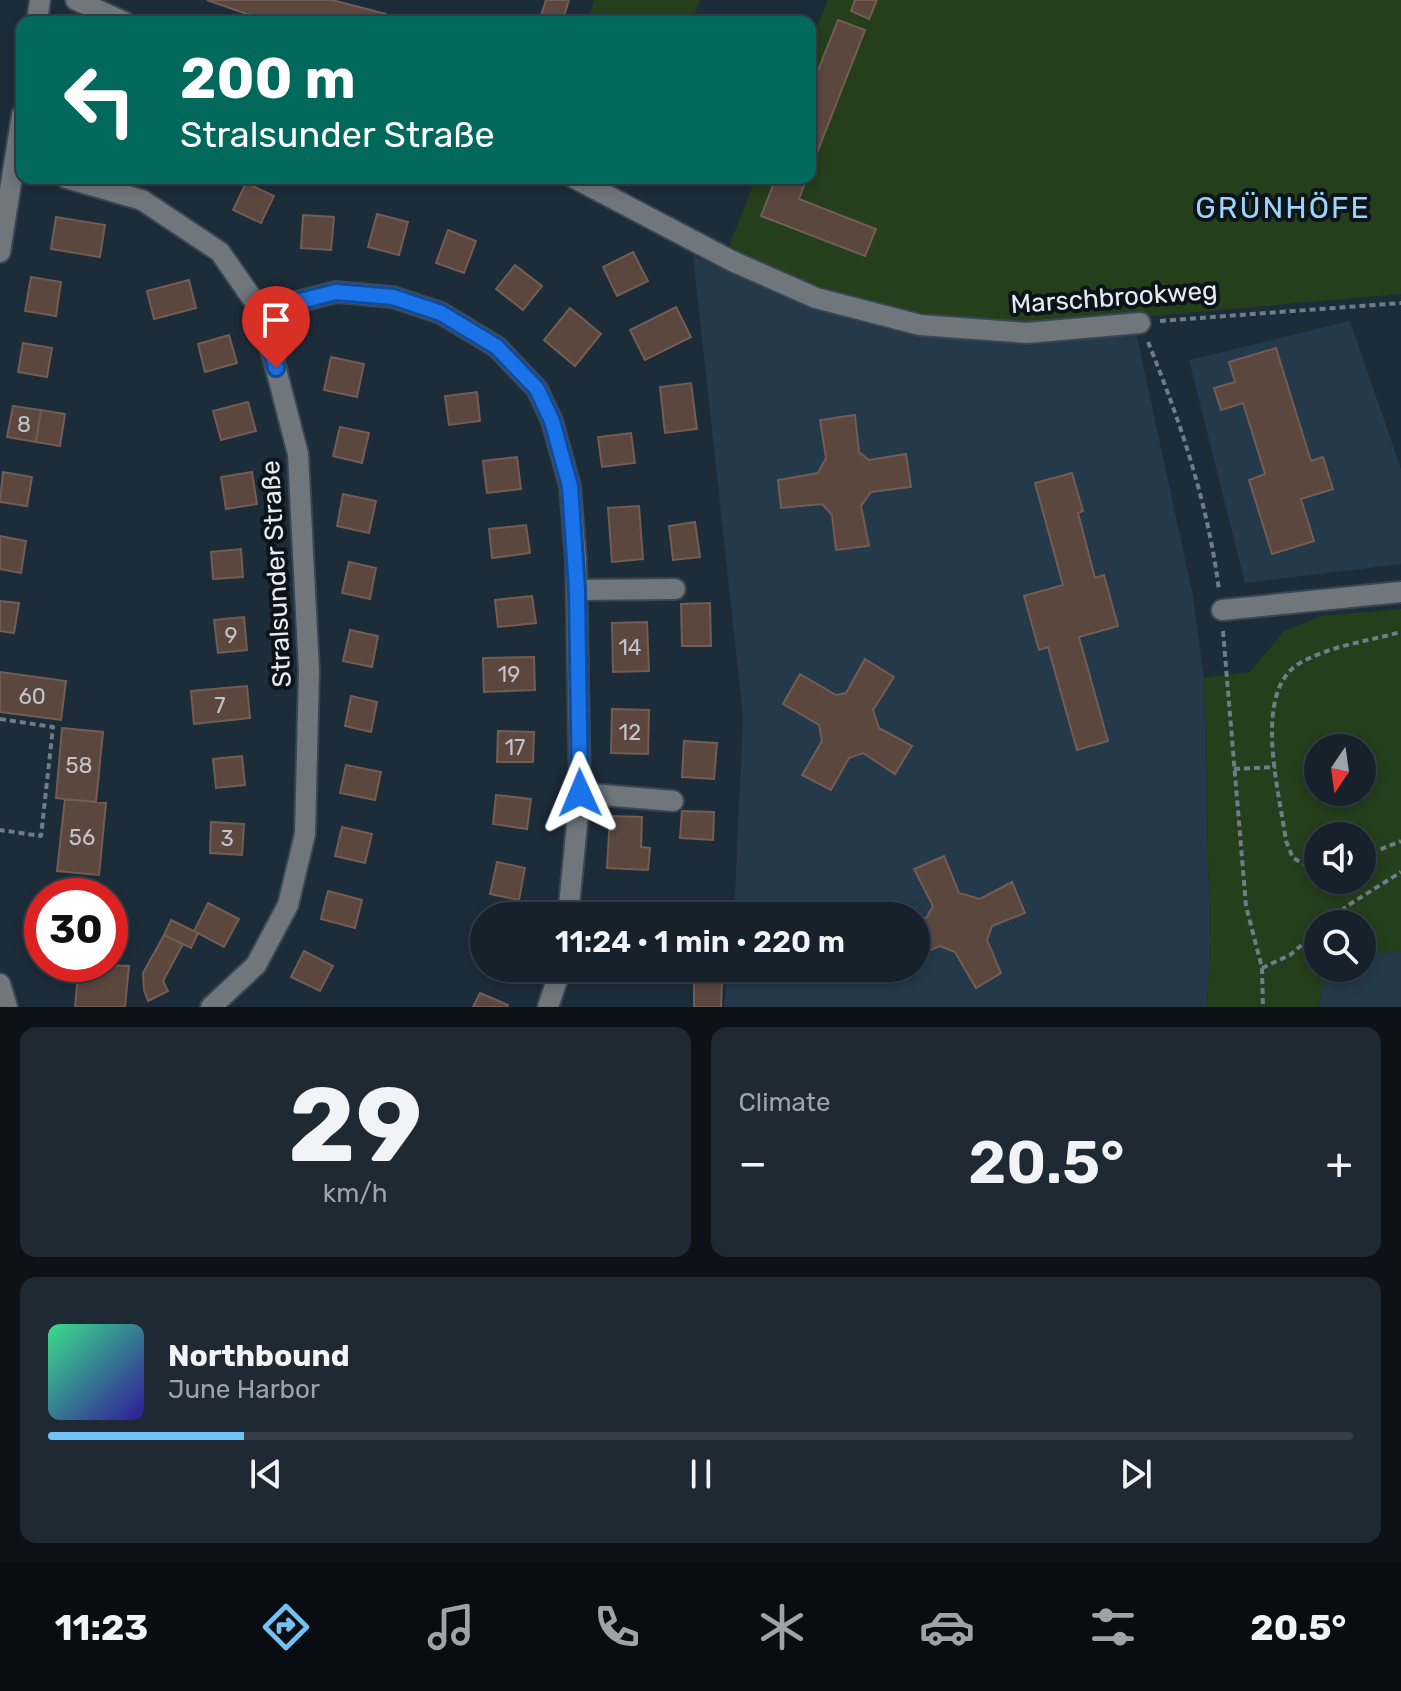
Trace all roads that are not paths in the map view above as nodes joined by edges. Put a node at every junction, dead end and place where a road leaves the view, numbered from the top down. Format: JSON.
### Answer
{"nodes":[{"id":1,"x":76,"y":0,"type":"edge"},
{"id":2,"x":111,"y":16,"type":"edge"},
{"id":3,"x":16,"y":174,"type":"edge"},
{"id":4,"x":87,"y":184,"type":"edge"},
{"id":5,"x":585,"y":184,"type":"edge"},
{"id":6,"x":0,"y":252,"type":"edge"},
{"id":7,"x":261,"y":311,"type":"junction"},
{"id":8,"x":1140,"y":323,"type":"road end"},
{"id":9,"x":675,"y":589,"type":"dead end"},
{"id":10,"x":577,"y":590,"type":"junction"},
{"id":11,"x":1401,"y":592,"type":"edge"},
{"id":12,"x":1222,"y":610,"type":"road end"},
{"id":13,"x":580,"y":793,"type":"junction"},
{"id":14,"x":673,"y":801,"type":"dead end"},
{"id":15,"x":569,"y":902,"type":"edge"},
{"id":16,"x":556,"y":982,"type":"edge"},
{"id":17,"x":0,"y":984,"type":"edge"},
{"id":18,"x":7,"y":1007,"type":"edge"},
{"id":19,"x":211,"y":1007,"type":"edge"},
{"id":20,"x":548,"y":1007,"type":"edge"}],
"edges":[{"from":1,"to":2,"type":"street"},
{"from":3,"to":6,"type":"street"},
{"from":4,"to":7,"type":"street","name":"Stralsunder Straße"},
{"from":5,"to":8,"type":"street","name":"Marschbrookweg"},
{"from":7,"to":10,"type":"street"},
{"from":7,"to":19,"type":"street","name":"Stralsunder Straße"},
{"from":9,"to":10,"type":"street"},
{"from":10,"to":13,"type":"street"},
{"from":11,"to":12,"type":"street"},
{"from":13,"to":14,"type":"street"},
{"from":13,"to":15,"type":"street"},
{"from":16,"to":20,"type":"street"},
{"from":17,"to":18,"type":"street"}]}
